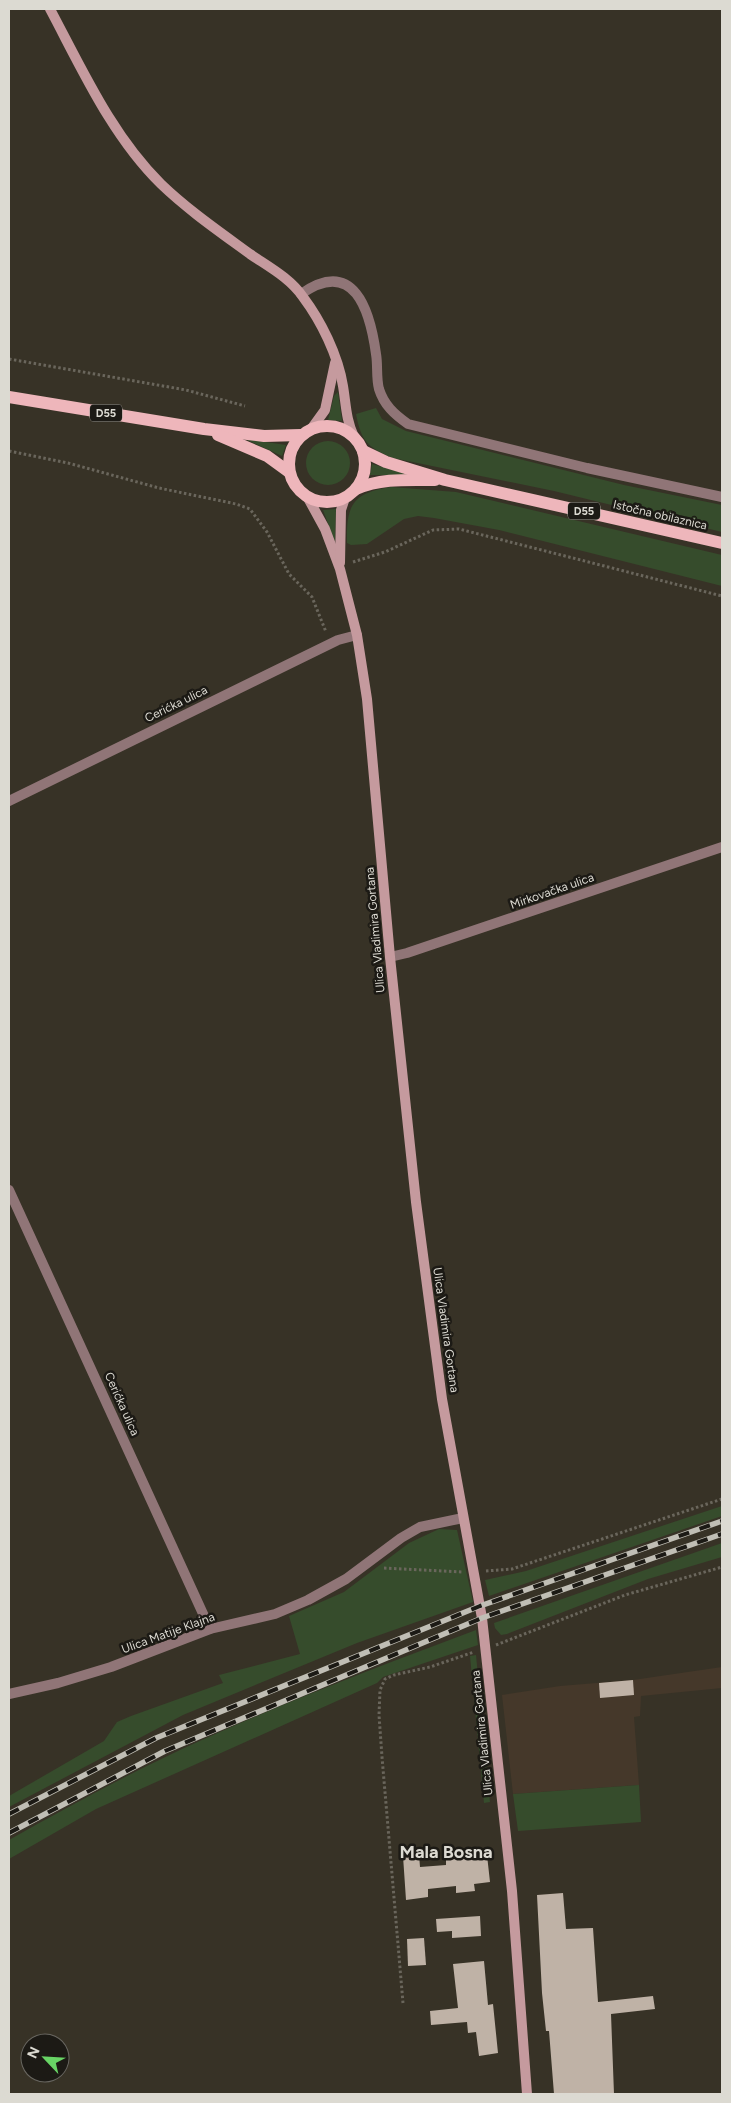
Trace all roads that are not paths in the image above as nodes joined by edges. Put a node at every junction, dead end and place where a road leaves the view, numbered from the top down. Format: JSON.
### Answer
{"nodes":[{"id":1,"x":50,"y":9,"type":"edge"},
{"id":2,"x":301,"y":294,"type":"junction"},
{"id":3,"x":335,"y":362,"type":"junction"},
{"id":4,"x":9,"y":396,"type":"edge"},
{"id":5,"x":312,"y":428,"type":"junction"},
{"id":6,"x":204,"y":429,"type":"junction"},
{"id":7,"x":301,"y":435,"type":"junction"},
{"id":8,"x":354,"y":437,"type":"junction"},
{"id":9,"x":363,"y":451,"type":"junction"},
{"id":10,"x":289,"y":472,"type":"junction"},
{"id":11,"x":445,"y":480,"type":"junction"},
{"id":12,"x":356,"y":489,"type":"junction"},
{"id":13,"x":722,"y":497,"type":"edge"},
{"id":14,"x":308,"y":498,"type":"junction"},
{"id":15,"x":346,"y":498,"type":"junction"},
{"id":16,"x":722,"y":543,"type":"edge"},
{"id":17,"x":340,"y":569,"type":"junction"},
{"id":18,"x":357,"y":635,"type":"junction"},
{"id":19,"x":9,"y":801,"type":"edge"},
{"id":20,"x":722,"y":847,"type":"edge"},
{"id":21,"x":390,"y":957,"type":"junction"},
{"id":22,"x":9,"y":1190,"type":"edge"},
{"id":23,"x":463,"y":1518,"type":"junction"},
{"id":24,"x":210,"y":1629,"type":"junction"},
{"id":25,"x":9,"y":1694,"type":"edge"},
{"id":26,"x":527,"y":2094,"type":"edge"}],
"edges":[{"from":1,"to":2,"type":"main road"},
{"from":2,"to":3,"type":"main road"},
{"from":2,"to":13,"type":"street"},
{"from":3,"to":5,"type":"main road"},
{"from":3,"to":8,"type":"main road"},
{"from":4,"to":6,"type":"main road","number":"D55"},
{"from":5,"to":7,"type":"main road"},
{"from":5,"to":8,"type":"main road"},
{"from":6,"to":7,"type":"main road","number":"D55"},
{"from":6,"to":10,"type":"main road","number":"D55"},
{"from":7,"to":10,"type":"main road"},
{"from":8,"to":9,"type":"main road"},
{"from":9,"to":11,"type":"main road","name":"Istočna obilaznica","number":"D55"},
{"from":9,"to":12,"type":"main road"},
{"from":10,"to":14,"type":"main road","number":"D55"},
{"from":11,"to":12,"type":"main road","name":"Istočna obilaznica","number":"D55"},
{"from":11,"to":16,"type":"main road","name":"Istočna obilaznica","number":"D55"},
{"from":12,"to":15,"type":"main road","number":"D55"},
{"from":14,"to":15,"type":"main road"},
{"from":14,"to":17,"type":"main road","name":"Ulica Vladimira Gortana"},
{"from":15,"to":17,"type":"main road","name":"Ulica Vladimira Gortana"},
{"from":17,"to":18,"type":"main road","name":"Ulica Vladimira Gortana"},
{"from":18,"to":19,"type":"street","name":"Cerićka ulica"},
{"from":18,"to":21,"type":"main road","name":"Ulica Vladimira Gortana"},
{"from":20,"to":21,"type":"street","name":"Mirkovačka ulica"},
{"from":21,"to":23,"type":"main road","name":"Ulica Vladimira Gortana"},
{"from":22,"to":24,"type":"street","name":"Cerićka ulica"},
{"from":23,"to":24,"type":"street","name":"Ulica Matije Klajna"},
{"from":23,"to":26,"type":"main road","name":"Ulica Vladimira Gortana"},
{"from":24,"to":25,"type":"street","name":"Ulica Matije Klajna"}]}
